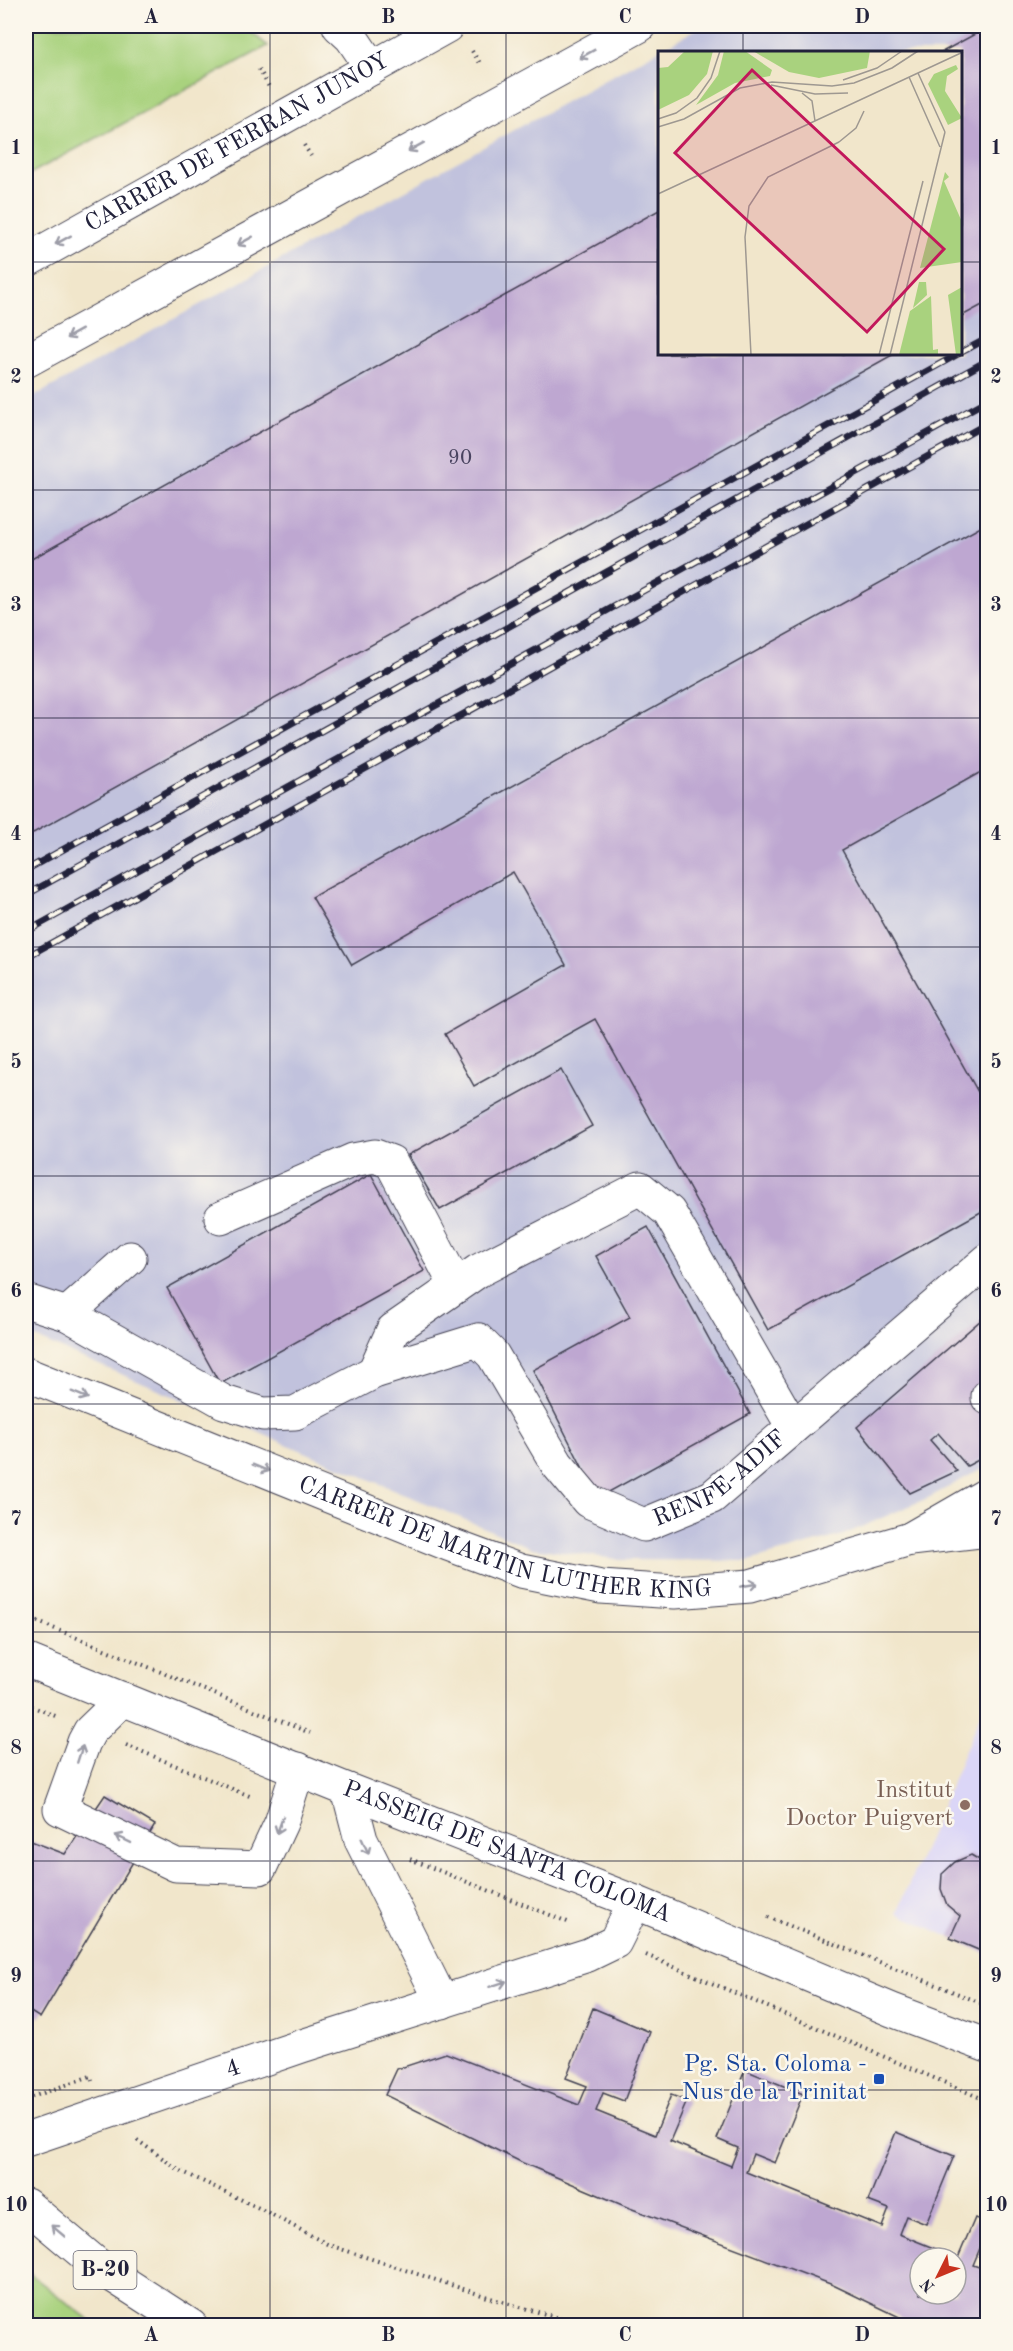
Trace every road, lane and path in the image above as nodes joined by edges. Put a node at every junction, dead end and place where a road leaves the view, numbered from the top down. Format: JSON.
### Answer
{"nodes":[{"id":1,"x":339,"y":26,"type":"edge"},
{"id":2,"x":447,"y":26,"type":"edge"},
{"id":3,"x":639,"y":26,"type":"edge"},
{"id":4,"x":470,"y":47,"type":"dead end"},
{"id":5,"x":480,"y":63,"type":"dead end"},
{"id":6,"x":372,"y":68,"type":"junction"},
{"id":7,"x":302,"y":142,"type":"dead end"},
{"id":8,"x":311,"y":156,"type":"dead end"},
{"id":9,"x":26,"y":261,"type":"edge"},
{"id":10,"x":26,"y":360,"type":"edge"},
{"id":11,"x":220,"y":1218,"type":"dead end"},
{"id":12,"x":130,"y":1258,"type":"dead end"},
{"id":13,"x":987,"y":1260,"type":"edge"},
{"id":14,"x":456,"y":1286,"type":"junction"},
{"id":15,"x":26,"y":1301,"type":"edge"},
{"id":16,"x":67,"y":1314,"type":"junction"},
{"id":17,"x":374,"y":1372,"type":"junction"},
{"id":18,"x":26,"y":1374,"type":"edge"},
{"id":19,"x":793,"y":1427,"type":"junction"},
{"id":20,"x":987,"y":1494,"type":"edge"},
{"id":21,"x":987,"y":1530,"type":"edge"},
{"id":22,"x":910,"y":1539,"type":"junction"},
{"id":23,"x":26,"y":1660,"type":"edge"},
{"id":24,"x":123,"y":1699,"type":"junction"},
{"id":25,"x":26,"y":1704,"type":"edge"},
{"id":26,"x":58,"y":1717,"type":"dead end"},
{"id":27,"x":124,"y":1744,"type":"dead end"},
{"id":28,"x":298,"y":1769,"type":"junction"},
{"id":29,"x":348,"y":1790,"type":"junction"},
{"id":30,"x":259,"y":1799,"type":"dead end"},
{"id":31,"x":405,"y":1857,"type":"dead end"},
{"id":32,"x":635,"y":1902,"type":"junction"},
{"id":33,"x":615,"y":1942,"type":"junction"},
{"id":34,"x":442,"y":2002,"type":"junction"},
{"id":35,"x":987,"y":2046,"type":"edge"},
{"id":36,"x":26,"y":2099,"type":"edge"},
{"id":37,"x":987,"y":2101,"type":"edge"},
{"id":38,"x":105,"y":2112,"type":"junction"},
{"id":39,"x":26,"y":2140,"type":"edge"},
{"id":40,"x":26,"y":2205,"type":"edge"},
{"id":41,"x":191,"y":2325,"type":"edge"},
{"id":42,"x":588,"y":2325,"type":"edge"}],
"edges":[{"from":1,"to":6,"type":"main road"},
{"from":2,"to":6,"type":"main road","name":"CARRER DE FERRAN JUNOY"},
{"from":3,"to":10,"type":"main road","one_way":true},
{"from":4,"to":5,"type":"path"},
{"from":6,"to":9,"type":"main road","name":"CARRER DE FERRAN JUNOY","one_way":true},
{"from":7,"to":8,"type":"path","name":"CARRER DE FERRAN JUNOY"},
{"from":11,"to":14,"type":"main road"},
{"from":12,"to":16,"type":"main road"},
{"from":13,"to":19,"type":"main road","name":"RENFE-ADIF"},
{"from":14,"to":17,"type":"main road"},
{"from":14,"to":19,"type":"main road"},
{"from":15,"to":16,"type":"main road"},
{"from":16,"to":17,"type":"main road"},
{"from":17,"to":19,"type":"main road","name":"RENFE-ADIF"},
{"from":18,"to":22,"type":"main road","name":"CARRER DE MARTIN LUTHER KING","one_way":true},
{"from":20,"to":22,"type":"main road","name":"CARRER DE MARTIN LUTHER KING"},
{"from":21,"to":22,"type":"main road"},
{"from":23,"to":24,"type":"main road","name":"PASSEIG DE SANTA COLOMA"},
{"from":24,"to":28,"type":"main road","name":"PASSEIG DE SANTA COLOMA"},
{"from":28,"to":24,"type":"main road","one_way":true},
{"from":25,"to":26,"type":"path"},
{"from":27,"to":30,"type":"path"},
{"from":28,"to":29,"type":"main road","name":"PASSEIG DE SANTA COLOMA"},
{"from":29,"to":32,"type":"main road","name":"PASSEIG DE SANTA COLOMA"},
{"from":29,"to":34,"type":"main road","one_way":true},
{"from":31,"to":33,"type":"path","name":"PASSEIG DE SANTA COLOMA"},
{"from":32,"to":33,"type":"main road"},
{"from":32,"to":35,"type":"main road","name":"PASSEIG DE SANTA COLOMA"},
{"from":34,"to":33,"type":"main road","name":"4","one_way":true},
{"from":33,"to":37,"type":"path","name":"PASSEIG DE SANTA COLOMA"},
{"from":34,"to":38,"type":"main road","name":"4"},
{"from":36,"to":38,"type":"path"},
{"from":38,"to":39,"type":"main road","name":"4"},
{"from":38,"to":42,"type":"path"},
{"from":41,"to":40,"type":"main road","number":"B-20","one_way":true}]}
